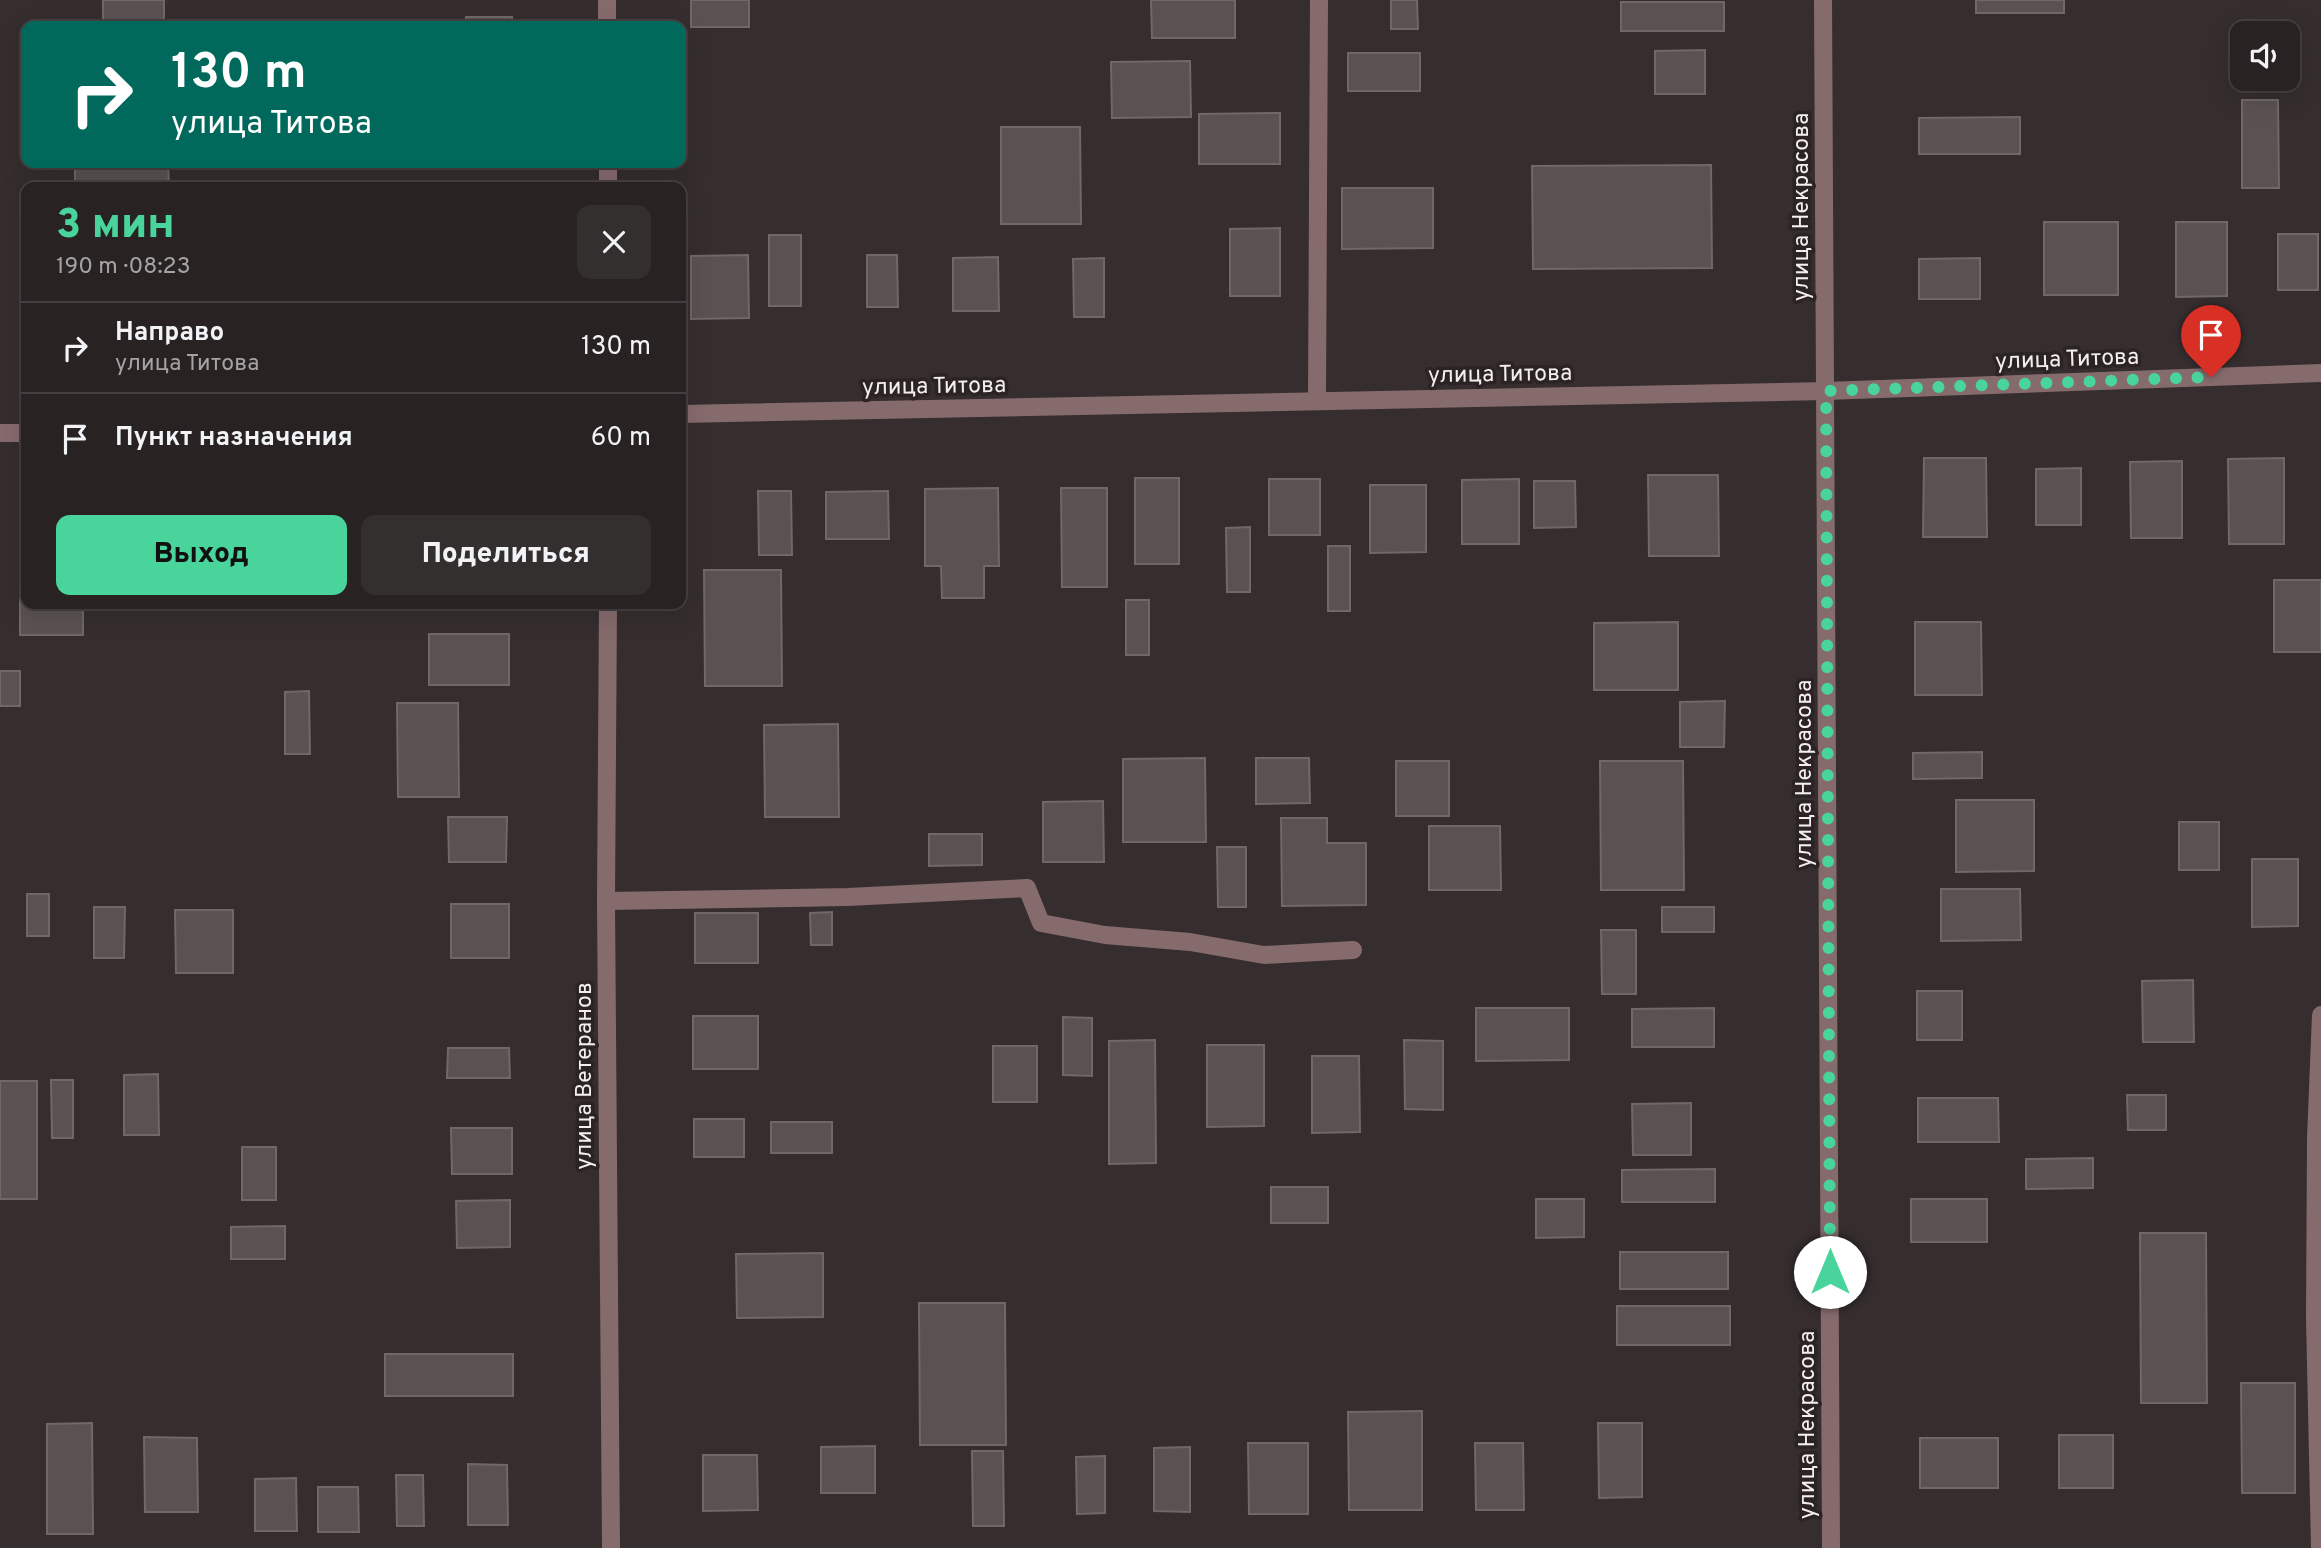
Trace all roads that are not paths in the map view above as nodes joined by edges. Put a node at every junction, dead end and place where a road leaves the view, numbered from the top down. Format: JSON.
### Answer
{"nodes":[{"id":1,"x":607,"y":0,"type":"edge"},
{"id":2,"x":1319,"y":0,"type":"edge"},
{"id":3,"x":1823,"y":0,"type":"edge"},
{"id":4,"x":607,"y":21,"type":"edge"},
{"id":5,"x":2321,"y":373,"type":"edge"},
{"id":6,"x":1826,"y":391,"type":"junction"},
{"id":7,"x":1317,"y":401,"type":"junction"},
{"id":8,"x":686,"y":414,"type":"edge"},
{"id":9,"x":0,"y":433,"type":"edge"},
{"id":10,"x":21,"y":433,"type":"edge"},
{"id":11,"x":608,"y":609,"type":"edge"},
{"id":12,"x":606,"y":901,"type":"junction"},
{"id":13,"x":1353,"y":950,"type":"dead end"},
{"id":14,"x":2321,"y":1015,"type":"edge"},
{"id":15,"x":611,"y":1548,"type":"edge"},
{"id":16,"x":1831,"y":1548,"type":"edge"},
{"id":17,"x":2320,"y":1548,"type":"edge"}],
"edges":[{"from":1,"to":4,"type":"street"},
{"from":2,"to":7,"type":"street"},
{"from":3,"to":6,"type":"street","name":"улица Некрасова"},
{"from":5,"to":6,"type":"street","name":"улица Титова"},
{"from":6,"to":7,"type":"street","name":"улица Титова"},
{"from":6,"to":16,"type":"street","name":"улица Некрасова"},
{"from":7,"to":8,"type":"street","name":"улица Титова"},
{"from":9,"to":10,"type":"street"},
{"from":11,"to":12,"type":"street","name":"улица Ветеранов"},
{"from":12,"to":13,"type":"street"},
{"from":12,"to":15,"type":"street","name":"улица Ветеранов"},
{"from":14,"to":17,"type":"street"}]}
